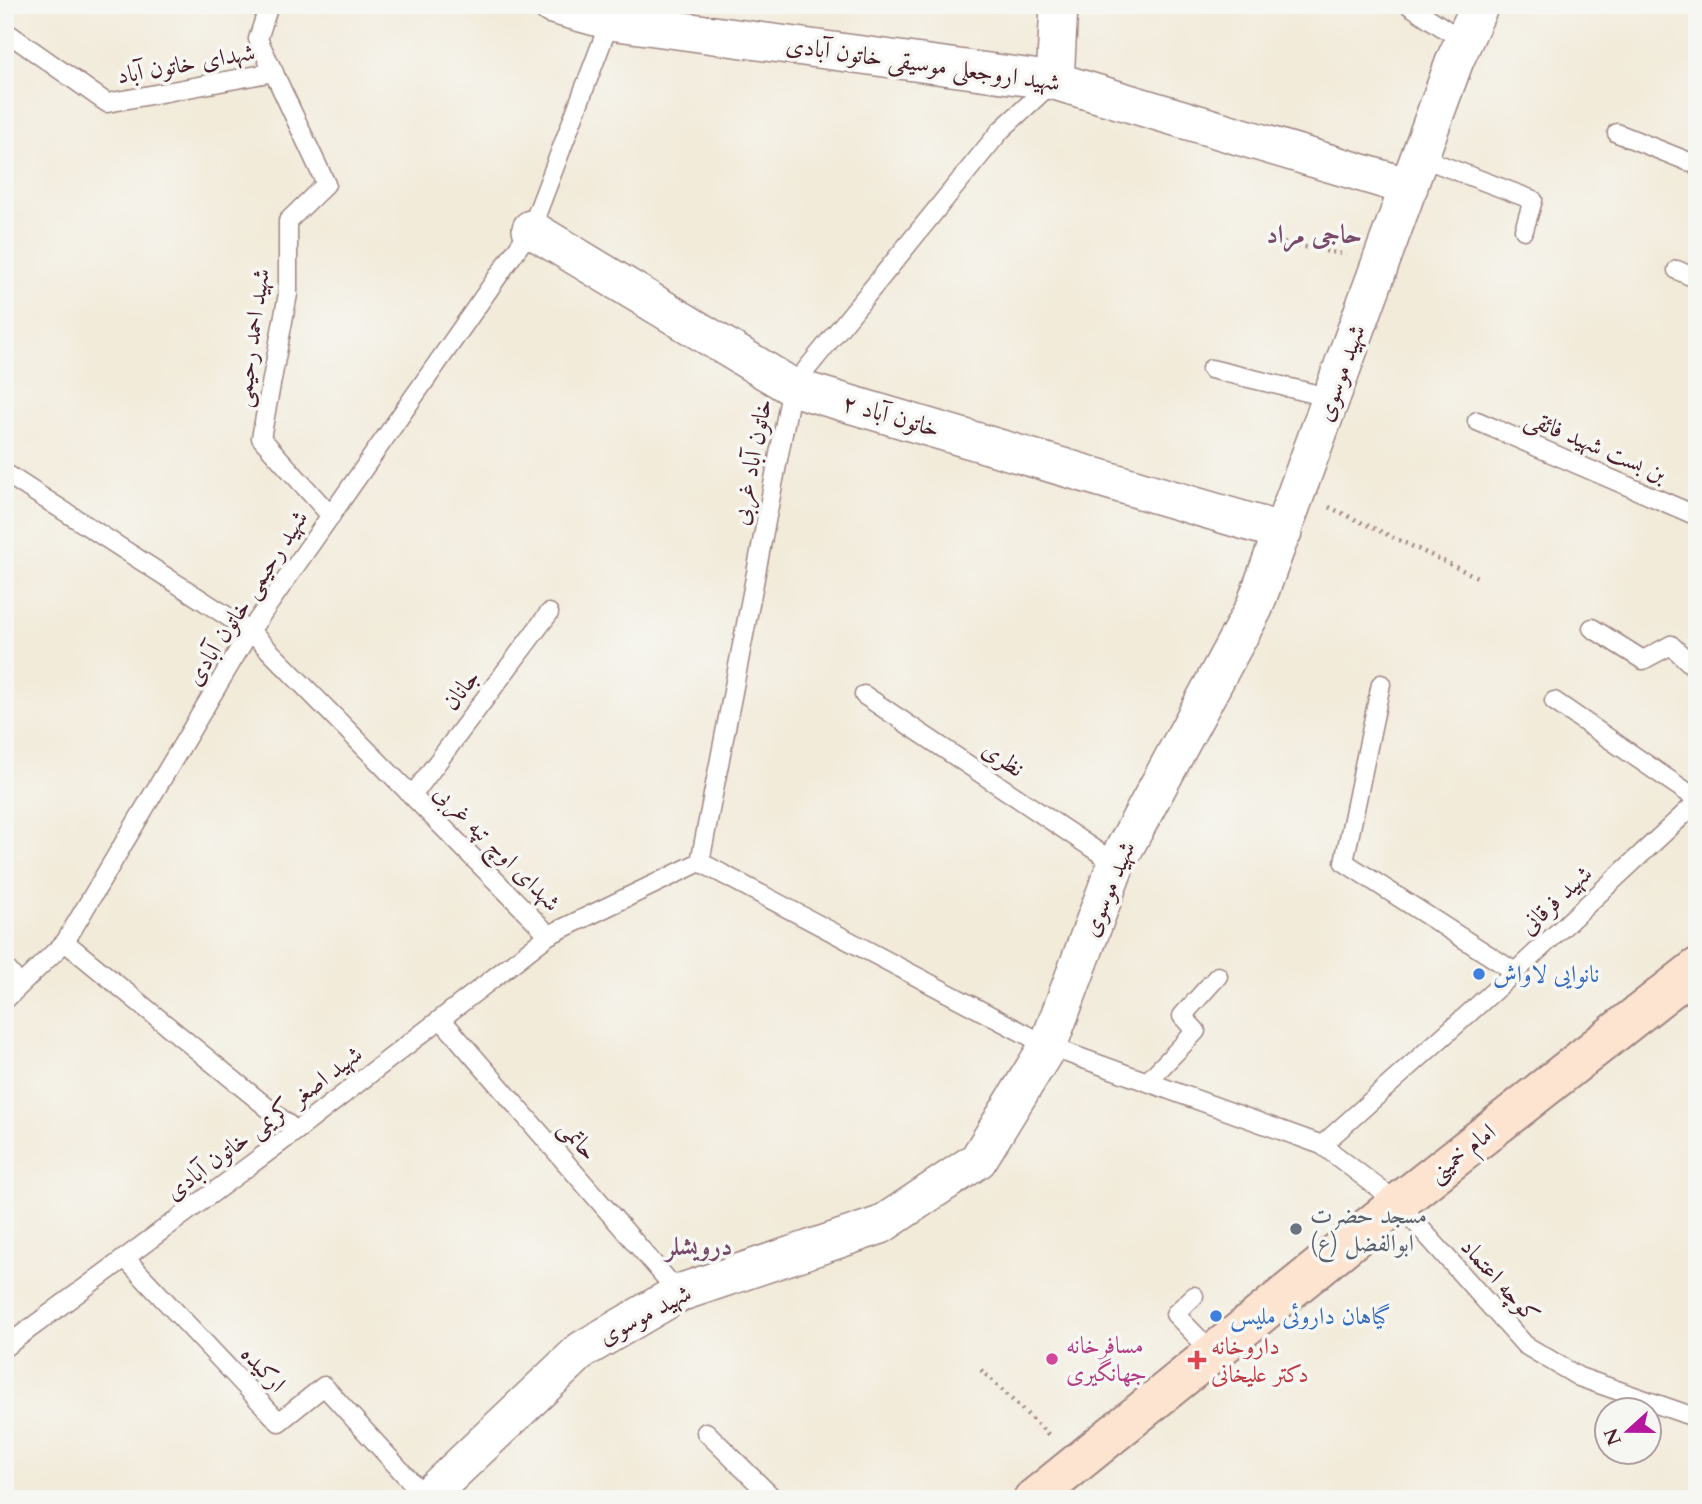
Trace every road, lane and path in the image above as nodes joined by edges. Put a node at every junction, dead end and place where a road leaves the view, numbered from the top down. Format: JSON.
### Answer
{"nodes":[{"id":1,"x":268,"y":5,"type":"edge"},
{"id":2,"x":1059,"y":5,"type":"edge"},
{"id":3,"x":1409,"y":5,"type":"edge"},
{"id":4,"x":1480,"y":5,"type":"edge"},
{"id":5,"x":566,"y":8,"type":"edge"},
{"id":6,"x":610,"y":21,"type":"junction"},
{"id":7,"x":5,"y":31,"type":"edge"},
{"id":8,"x":1463,"y":41,"type":"junction"},
{"id":9,"x":274,"y":72,"type":"junction"},
{"id":10,"x":1055,"y":81,"type":"junction"},
{"id":11,"x":1617,"y":133,"type":"dead end"},
{"id":12,"x":1697,"y":165,"type":"edge"},
{"id":13,"x":1414,"y":172,"type":"junction"},
{"id":14,"x":531,"y":229,"type":"junction"},
{"id":15,"x":1524,"y":230,"type":"dead end"},
{"id":16,"x":1284,"y":243,"type":"dead end"},
{"id":17,"x":1381,"y":262,"type":"junction"},
{"id":18,"x":1677,"y":270,"type":"dead end"},
{"id":19,"x":1697,"y":279,"type":"edge"},
{"id":20,"x":1211,"y":369,"type":"dead end"},
{"id":21,"x":792,"y":387,"type":"junction"},
{"id":22,"x":1332,"y":398,"type":"junction"},
{"id":23,"x":1476,"y":421,"type":"dead end"},
{"id":24,"x":5,"y":472,"type":"edge"},
{"id":25,"x":1297,"y":492,"type":"junction"},
{"id":26,"x":331,"y":516,"type":"junction"},
{"id":27,"x":1697,"y":516,"type":"edge"},
{"id":28,"x":1283,"y":532,"type":"junction"},
{"id":29,"x":1477,"y":577,"type":"dead end"},
{"id":30,"x":549,"y":613,"type":"dead end"},
{"id":31,"x":1592,"y":628,"type":"dead end"},
{"id":32,"x":250,"y":631,"type":"junction"},
{"id":33,"x":1697,"y":670,"type":"edge"},
{"id":34,"x":1381,"y":684,"type":"dead end"},
{"id":35,"x":864,"y":695,"type":"dead end"},
{"id":36,"x":1554,"y":701,"type":"dead end"},
{"id":37,"x":412,"y":796,"type":"junction"},
{"id":38,"x":1697,"y":800,"type":"edge"},
{"id":39,"x":700,"y":862,"type":"junction"},
{"id":40,"x":1116,"y":864,"type":"junction"},
{"id":41,"x":549,"y":935,"type":"junction"},
{"id":42,"x":65,"y":942,"type":"junction"},
{"id":43,"x":5,"y":967,"type":"edge"},
{"id":44,"x":1697,"y":968,"type":"edge"},
{"id":45,"x":1515,"y":972,"type":"junction"},
{"id":46,"x":1218,"y":976,"type":"dead end"},
{"id":47,"x":20,"y":985,"type":"junction"},
{"id":48,"x":5,"y":1000,"type":"edge"},
{"id":49,"x":441,"y":1019,"type":"junction"},
{"id":50,"x":1048,"y":1046,"type":"junction"},
{"id":51,"x":1148,"y":1081,"type":"junction"},
{"id":52,"x":296,"y":1132,"type":"junction"},
{"id":53,"x":1322,"y":1144,"type":"junction"},
{"id":54,"x":1398,"y":1203,"type":"junction"},
{"id":55,"x":125,"y":1258,"type":"junction"},
{"id":56,"x":679,"y":1293,"type":"junction"},
{"id":57,"x":1194,"y":1296,"type":"dead end"},
{"id":58,"x":5,"y":1347,"type":"edge"},
{"id":59,"x":1212,"y":1352,"type":"junction"},
{"id":60,"x":981,"y":1370,"type":"dead end"},
{"id":61,"x":1697,"y":1418,"type":"edge"},
{"id":62,"x":706,"y":1432,"type":"dead end"},
{"id":63,"x":1077,"y":1462,"type":"junction"},
{"id":64,"x":426,"y":1498,"type":"edge"},
{"id":65,"x":774,"y":1499,"type":"edge"},
{"id":66,"x":1033,"y":1499,"type":"edge"}],
"edges":[{"from":1,"to":9,"type":"lane","name":"شهید احمد رحیمی"},
{"from":2,"to":10,"type":"street"},
{"from":3,"to":8,"type":"lane"},
{"from":4,"to":8,"type":"street","name":"شهید موسوی"},
{"from":5,"to":6,"type":"street","name":"شهید اروجعلی موسیقی خاتون آبادی"},
{"from":6,"to":10,"type":"street","name":"شهید اروجعلی موسیقی خاتون آبادی"},
{"from":6,"to":14,"type":"lane","name":"شهید رحیمی خاتون آبادی"},
{"from":7,"to":9,"type":"lane","name":"شهدای خاتون آباد"},
{"from":8,"to":13,"type":"street","name":"شهید موسوی"},
{"from":9,"to":26,"type":"lane","name":"شهید احمد رحیمی"},
{"from":10,"to":13,"type":"street","name":"شهید اروجعلی موسیقی خاتون آبادی"},
{"from":10,"to":21,"type":"lane","name":"خاتون آباد غربی"},
{"from":11,"to":12,"type":"lane"},
{"from":13,"to":15,"type":"lane"},
{"from":13,"to":17,"type":"street","name":"شهید موسوی"},
{"from":14,"to":21,"type":"street","name":"خاتون آباد ۲"},
{"from":14,"to":26,"type":"lane","name":"شهید رحیمی خاتون آبادی"},
{"from":16,"to":17,"type":"path"},
{"from":17,"to":22,"type":"street","name":"شهید موسوی"},
{"from":18,"to":19,"type":"lane"},
{"from":20,"to":22,"type":"lane"},
{"from":21,"to":28,"type":"street","name":"خاتون آباد ۲"},
{"from":21,"to":39,"type":"lane","name":"خاتون آباد غربی"},
{"from":22,"to":25,"type":"street","name":"شهید موسوی"},
{"from":23,"to":27,"type":"lane","name":"بن بست شهید فائقی"},
{"from":24,"to":32,"type":"lane","name":"شهدای اوچ تپه غربی"},
{"from":25,"to":28,"type":"street","name":"شهید موسوی"},
{"from":25,"to":29,"type":"path"},
{"from":26,"to":32,"type":"lane","name":"شهید رحیمی خاتون آبادی"},
{"from":28,"to":40,"type":"street","name":"شهید موسوی"},
{"from":30,"to":37,"type":"lane","name":"جانان"},
{"from":31,"to":33,"type":"lane"},
{"from":32,"to":37,"type":"lane","name":"شهدای اوچ تپه غربی"},
{"from":32,"to":42,"type":"lane","name":"شهید رحیمی خاتون آبادی"},
{"from":34,"to":45,"type":"lane"},
{"from":35,"to":40,"type":"lane","name":"نظری"},
{"from":36,"to":38,"type":"lane"},
{"from":37,"to":41,"type":"lane","name":"شهدای اوچ تپه غربی"},
{"from":38,"to":45,"type":"lane","name":"شهید فرقانی"},
{"from":39,"to":41,"type":"lane","name":"شهدای اوچ تپه غربی"},
{"from":39,"to":50,"type":"lane"},
{"from":40,"to":50,"type":"street","name":"شهید موسوی"},
{"from":41,"to":49,"type":"lane","name":"شهید اصغر کریمی خاتون آبادی"},
{"from":42,"to":47,"type":"lane","name":"شهید رحیمی خاتون آبادی"},
{"from":42,"to":52,"type":"lane"},
{"from":43,"to":47,"type":"lane"},
{"from":44,"to":54,"type":"main road","name":"امام خمینی"},
{"from":45,"to":53,"type":"lane","name":"شهید فرقانی"},
{"from":46,"to":51,"type":"lane"},
{"from":47,"to":48,"type":"lane","name":"شهید رحیمی خاتون آبادی"},
{"from":49,"to":52,"type":"lane","name":"شهید اصغر کریمی خاتون آبادی"},
{"from":49,"to":56,"type":"lane","name":"حاتمی"},
{"from":50,"to":51,"type":"lane","name":"کوچه اعتماد"},
{"from":50,"to":56,"type":"street","name":"شهید موسوی"},
{"from":51,"to":53,"type":"lane","name":"کوچه اعتماد"},
{"from":52,"to":55,"type":"lane","name":"شهید اصغر کریمی خاتون آبادی"},
{"from":53,"to":54,"type":"lane","name":"کوچه اعتماد"},
{"from":54,"to":59,"type":"main road","name":"امام خمینی"},
{"from":54,"to":61,"type":"lane","name":"کوچه اعتماد"},
{"from":55,"to":58,"type":"lane","name":"شهید اصغر کریمی خاتون آبادی"},
{"from":55,"to":64,"type":"lane","name":"ارکیده"},
{"from":56,"to":64,"type":"street","name":"شهید موسوی"},
{"from":57,"to":59,"type":"lane"},
{"from":59,"to":63,"type":"main road","name":"امام خمینی"},
{"from":60,"to":63,"type":"path"},
{"from":62,"to":65,"type":"lane"},
{"from":63,"to":66,"type":"main road","name":"امام خمینی"}]}
